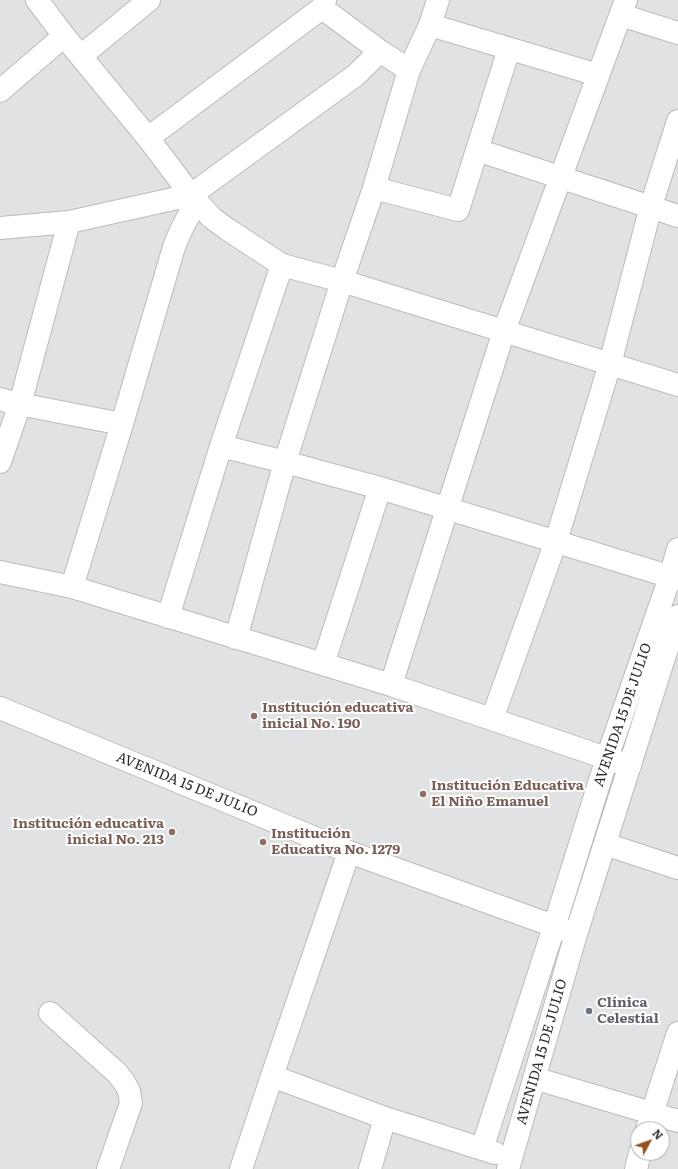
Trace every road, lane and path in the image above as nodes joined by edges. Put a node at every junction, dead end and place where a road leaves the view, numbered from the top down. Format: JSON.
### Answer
{"nodes":[{"id":1,"x":37,"y":0,"type":"edge"},
{"id":2,"x":149,"y":0,"type":"edge"},
{"id":3,"x":438,"y":0,"type":"edge"},
{"id":4,"x":324,"y":4,"type":"edge"},
{"id":5,"x":624,"y":8,"type":"edge"},
{"id":6,"x":430,"y":25,"type":"junction"},
{"id":7,"x":678,"y":33,"type":"edge"},
{"id":8,"x":64,"y":36,"type":"junction"},
{"id":9,"x":509,"y":49,"type":"junction"},
{"id":10,"x":380,"y":51,"type":"junction"},
{"id":11,"x":81,"y":56,"type":"junction"},
{"id":12,"x":409,"y":70,"type":"junction"},
{"id":13,"x":598,"y":75,"type":"junction"},
{"id":14,"x":0,"y":90,"type":"edge"},
{"id":15,"x":678,"y":120,"type":"edge"},
{"id":16,"x":148,"y":138,"type":"junction"},
{"id":17,"x":477,"y":150,"type":"junction"},
{"id":18,"x":560,"y":178,"type":"junction"},
{"id":19,"x":374,"y":188,"type":"junction"},
{"id":20,"x":194,"y":198,"type":"junction"},
{"id":21,"x":651,"y":206,"type":"junction"},
{"id":22,"x":678,"y":216,"type":"edge"},
{"id":23,"x":69,"y":222,"type":"junction"},
{"id":24,"x":0,"y":228,"type":"edge"},
{"id":25,"x":282,"y":265,"type":"junction"},
{"id":26,"x":342,"y":281,"type":"junction"},
{"id":27,"x":504,"y":331,"type":"junction"},
{"id":28,"x":610,"y":364,"type":"junction"},
{"id":29,"x":678,"y":385,"type":"edge"},
{"id":30,"x":10,"y":402,"type":"edge"},
{"id":31,"x":122,"y":424,"type":"junction"},
{"id":32,"x":221,"y":446,"type":"junction"},
{"id":33,"x":0,"y":462,"type":"edge"},
{"id":34,"x":284,"y":462,"type":"junction"},
{"id":35,"x":380,"y":488,"type":"junction"},
{"id":36,"x":448,"y":508,"type":"junction"},
{"id":37,"x":556,"y":542,"type":"junction"},
{"id":38,"x":678,"y":549,"type":"edge"},
{"id":39,"x":0,"y":572,"type":"edge"},
{"id":40,"x":674,"y":578,"type":"edge"},
{"id":41,"x":72,"y":587,"type":"junction"},
{"id":42,"x":168,"y":616,"type":"junction"},
{"id":43,"x":678,"y":616,"type":"edge"},
{"id":44,"x":236,"y":638,"type":"junction"},
{"id":45,"x":670,"y":663,"type":"edge"},
{"id":46,"x":323,"y":664,"type":"junction"},
{"id":47,"x":391,"y":685,"type":"junction"},
{"id":48,"x":0,"y":708,"type":"edge"},
{"id":49,"x":492,"y":720,"type":"junction"},
{"id":50,"x":607,"y":758,"type":"junction"},
{"id":51,"x":630,"y":766,"type":"junction"},
{"id":52,"x":604,"y":844,"type":"junction"},
{"id":53,"x":349,"y":852,"type":"junction"},
{"id":54,"x":678,"y":868,"type":"edge"},
{"id":55,"x":554,"y":927,"type":"junction"},
{"id":56,"x":576,"y":934,"type":"junction"},
{"id":57,"x":50,"y":1013,"type":"dead end"},
{"id":58,"x":678,"y":1033,"type":"edge"},
{"id":59,"x":272,"y":1076,"type":"junction"},
{"id":60,"x":534,"y":1078,"type":"junction"},
{"id":61,"x":385,"y":1118,"type":"junction"},
{"id":62,"x":649,"y":1121,"type":"edge"},
{"id":63,"x":482,"y":1149,"type":"junction"},
{"id":64,"x":510,"y":1164,"type":"edge"},
{"id":65,"x":108,"y":1169,"type":"edge"},
{"id":66,"x":241,"y":1169,"type":"edge"},
{"id":67,"x":370,"y":1169,"type":"edge"}],
"edges":[{"from":1,"to":8,"type":"street"},
{"from":2,"to":11,"type":"street"},
{"from":3,"to":6,"type":"street"},
{"from":4,"to":10,"type":"street"},
{"from":4,"to":16,"type":"street"},
{"from":5,"to":7,"type":"street"},
{"from":5,"to":13,"type":"street"},
{"from":6,"to":9,"type":"street"},
{"from":6,"to":12,"type":"street"},
{"from":8,"to":11,"type":"street"},
{"from":8,"to":14,"type":"street"},
{"from":9,"to":13,"type":"street"},
{"from":9,"to":17,"type":"street"},
{"from":10,"to":12,"type":"street"},
{"from":10,"to":20,"type":"street"},
{"from":11,"to":16,"type":"street"},
{"from":12,"to":19,"type":"street"},
{"from":13,"to":18,"type":"street"},
{"from":15,"to":21,"type":"street"},
{"from":16,"to":20,"type":"street"},
{"from":17,"to":18,"type":"street"},
{"from":17,"to":19,"type":"street"},
{"from":18,"to":21,"type":"street"},
{"from":18,"to":27,"type":"street"},
{"from":19,"to":26,"type":"street"},
{"from":20,"to":23,"type":"street"},
{"from":20,"to":25,"type":"street"},
{"from":20,"to":31,"type":"street"},
{"from":21,"to":22,"type":"street"},
{"from":21,"to":28,"type":"street"},
{"from":23,"to":24,"type":"street"},
{"from":23,"to":30,"type":"street"},
{"from":25,"to":26,"type":"street"},
{"from":25,"to":32,"type":"street"},
{"from":26,"to":27,"type":"street"},
{"from":26,"to":34,"type":"street"},
{"from":27,"to":28,"type":"street"},
{"from":27,"to":36,"type":"street"},
{"from":28,"to":29,"type":"street"},
{"from":28,"to":37,"type":"street"},
{"from":30,"to":31,"type":"street"},
{"from":30,"to":33,"type":"street"},
{"from":31,"to":41,"type":"street"},
{"from":32,"to":34,"type":"street"},
{"from":32,"to":42,"type":"street"},
{"from":34,"to":35,"type":"street"},
{"from":34,"to":44,"type":"street"},
{"from":35,"to":36,"type":"street"},
{"from":35,"to":46,"type":"street"},
{"from":36,"to":37,"type":"street"},
{"from":36,"to":47,"type":"street"},
{"from":37,"to":40,"type":"street"},
{"from":37,"to":49,"type":"street"},
{"from":38,"to":40,"type":"street","name":"AVENIDA 15 DE JULIO"},
{"from":39,"to":41,"type":"street"},
{"from":40,"to":50,"type":"street","name":"AVENIDA 15 DE JULIO"},
{"from":41,"to":42,"type":"street"},
{"from":42,"to":44,"type":"street"},
{"from":43,"to":45,"type":"street","name":"AVENIDA 15 DE JULIO"},
{"from":44,"to":46,"type":"street"},
{"from":45,"to":51,"type":"street","name":"AVENIDA 15 DE JULIO"},
{"from":46,"to":47,"type":"street"},
{"from":47,"to":49,"type":"street"},
{"from":48,"to":53,"type":"street","name":"AVENIDA 15 DE JULIO"},
{"from":49,"to":50,"type":"street"},
{"from":50,"to":51,"type":"street"},
{"from":50,"to":55,"type":"street","name":"AVENIDA 15 DE JULIO"},
{"from":51,"to":52,"type":"street","name":"AVENIDA 15 DE JULIO"},
{"from":52,"to":54,"type":"street"},
{"from":52,"to":56,"type":"street","name":"AVENIDA 15 DE JULIO"},
{"from":53,"to":55,"type":"street","name":"AVENIDA 15 DE JULIO"},
{"from":53,"to":59,"type":"street"},
{"from":55,"to":56,"type":"street","name":"AVENIDA 15 DE JULIO"},
{"from":55,"to":63,"type":"street","name":"AVENIDA 15 DE JULIO"},
{"from":56,"to":60,"type":"street","name":"AVENIDA 15 DE JULIO"},
{"from":57,"to":65,"type":"street"},
{"from":58,"to":62,"type":"street"},
{"from":59,"to":61,"type":"street"},
{"from":59,"to":66,"type":"street"},
{"from":60,"to":62,"type":"street"},
{"from":60,"to":64,"type":"street","name":"AVENIDA 15 DE JULIO"},
{"from":61,"to":63,"type":"street"},
{"from":61,"to":67,"type":"street"},
{"from":63,"to":64,"type":"street"}]}
